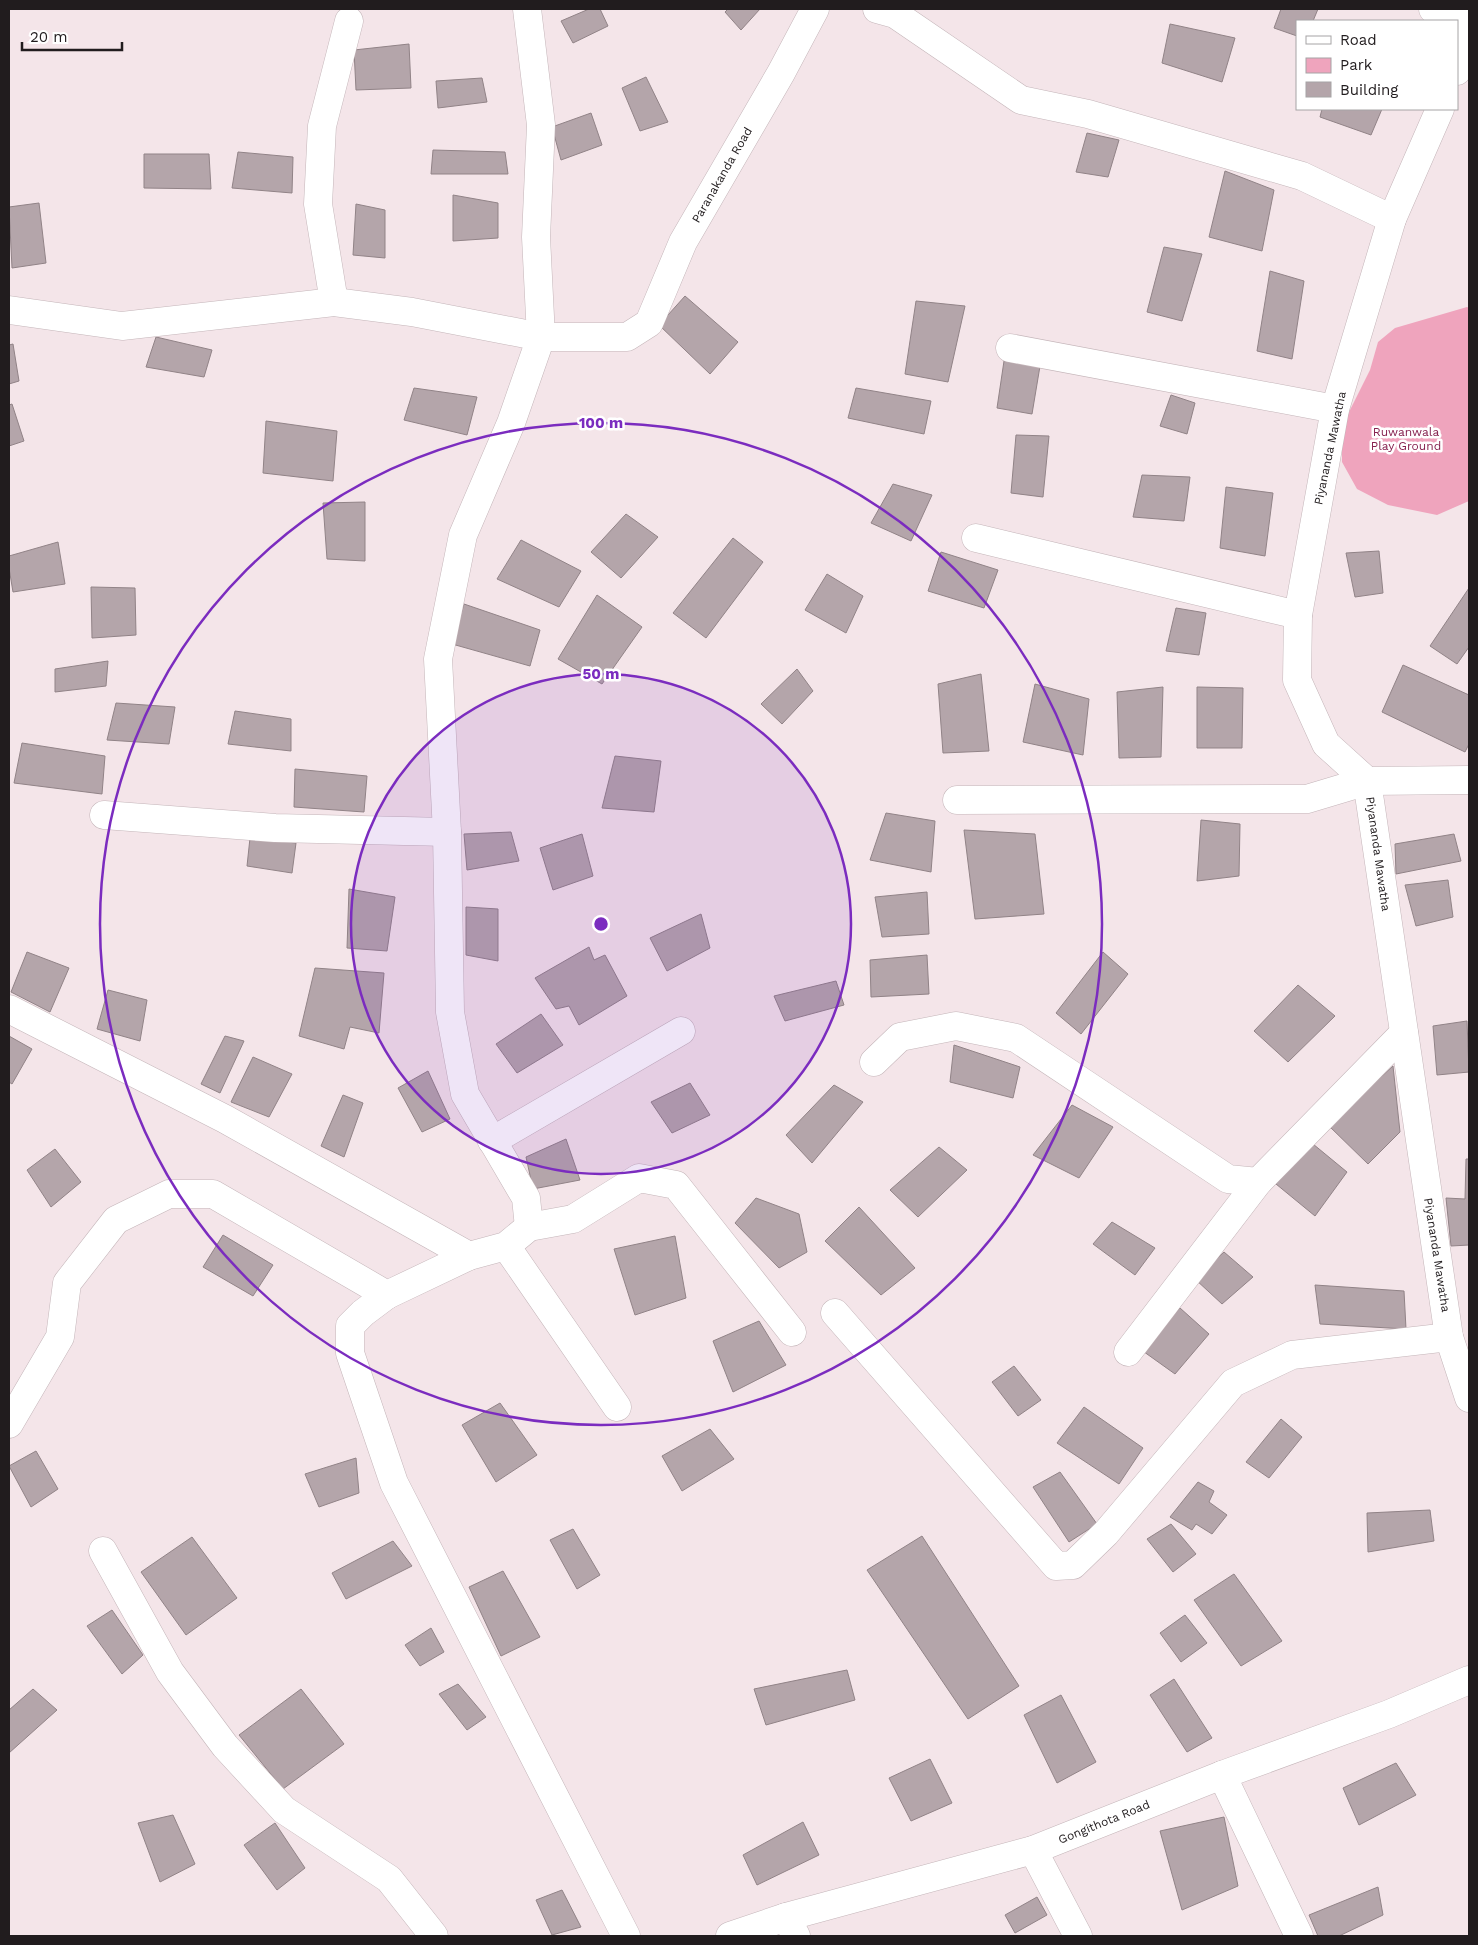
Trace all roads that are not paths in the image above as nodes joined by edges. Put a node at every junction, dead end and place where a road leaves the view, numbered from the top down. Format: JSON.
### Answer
{"nodes":[{"id":1,"x":526,"y":9,"type":"edge"},
{"id":2,"x":815,"y":9,"type":"edge"},
{"id":3,"x":877,"y":9,"type":"edge"},
{"id":4,"x":1433,"y":9,"type":"edge"},
{"id":5,"x":349,"y":20,"type":"dead end"},
{"id":6,"x":1469,"y":23,"type":"edge"},
{"id":7,"x":1469,"y":42,"type":"edge"},
{"id":8,"x":1458,"y":69,"type":"edge"},
{"id":9,"x":1440,"y":110,"type":"edge"},
{"id":10,"x":1392,"y":219,"type":"junction"},
{"id":11,"x":334,"y":302,"type":"junction"},
{"id":12,"x":9,"y":310,"type":"edge"},
{"id":13,"x":541,"y":337,"type":"junction"},
{"id":14,"x":1010,"y":348,"type":"dead end"},
{"id":15,"x":1336,"y":409,"type":"junction"},
{"id":16,"x":976,"y":538,"type":"dead end"},
{"id":17,"x":1298,"y":615,"type":"junction"},
{"id":18,"x":1469,"y":780,"type":"edge"},
{"id":19,"x":1367,"y":781,"type":"junction"},
{"id":20,"x":957,"y":800,"type":"dead end"},
{"id":21,"x":104,"y":815,"type":"dead end"},
{"id":22,"x":447,"y":832,"type":"junction"},
{"id":23,"x":9,"y":1009,"type":"edge"},
{"id":24,"x":681,"y":1031,"type":"dead end"},
{"id":25,"x":1404,"y":1033,"type":"junction"},
{"id":26,"x":874,"y":1062,"type":"dead end"},
{"id":27,"x":492,"y":1141,"type":"junction"},
{"id":28,"x":1258,"y":1182,"type":"junction"},
{"id":29,"x":529,"y":1227,"type":"junction"},
{"id":30,"x":506,"y":1246,"type":"junction"},
{"id":31,"x":469,"y":1256,"type":"junction"},
{"id":32,"x":387,"y":1295,"type":"junction"},
{"id":33,"x":835,"y":1313,"type":"dead end"},
{"id":34,"x":792,"y":1332,"type":"dead end"},
{"id":35,"x":1449,"y":1337,"type":"junction"},
{"id":36,"x":1128,"y":1352,"type":"dead end"},
{"id":37,"x":1469,"y":1398,"type":"edge"},
{"id":38,"x":616,"y":1407,"type":"dead end"},
{"id":39,"x":9,"y":1424,"type":"edge"},
{"id":40,"x":104,"y":1551,"type":"dead end"},
{"id":41,"x":1469,"y":1680,"type":"edge"},
{"id":42,"x":1222,"y":1775,"type":"junction"},
{"id":43,"x":1033,"y":1850,"type":"junction"},
{"id":44,"x":791,"y":1927,"type":"edge"},
{"id":45,"x":434,"y":1936,"type":"edge"},
{"id":46,"x":626,"y":1936,"type":"edge"},
{"id":47,"x":730,"y":1936,"type":"edge"},
{"id":48,"x":1078,"y":1936,"type":"edge"},
{"id":49,"x":1299,"y":1936,"type":"edge"}],
"edges":[{"from":1,"to":13,"type":"street"},
{"from":2,"to":13,"type":"street","name":"Paranakanda Road"},
{"from":3,"to":10,"type":"street"},
{"from":4,"to":6,"type":"street"},
{"from":5,"to":11,"type":"street"},
{"from":7,"to":8,"type":"street"},
{"from":9,"to":10,"type":"street","name":"Piyananda Mawatha"},
{"from":10,"to":15,"type":"street","name":"Piyananda Mawatha"},
{"from":11,"to":12,"type":"street"},
{"from":11,"to":13,"type":"street"},
{"from":13,"to":22,"type":"street"},
{"from":14,"to":15,"type":"street"},
{"from":15,"to":17,"type":"street","name":"Piyananda Mawatha"},
{"from":16,"to":17,"type":"street"},
{"from":17,"to":19,"type":"street","name":"Piyananda Mawatha"},
{"from":18,"to":19,"type":"street"},
{"from":19,"to":20,"type":"street"},
{"from":19,"to":25,"type":"street","name":"Piyananda Mawatha"},
{"from":21,"to":22,"type":"street"},
{"from":22,"to":27,"type":"street"},
{"from":23,"to":31,"type":"street"},
{"from":24,"to":27,"type":"street"},
{"from":25,"to":28,"type":"street"},
{"from":25,"to":35,"type":"street","name":"Piyananda Mawatha"},
{"from":26,"to":28,"type":"street"},
{"from":27,"to":29,"type":"street"},
{"from":28,"to":36,"type":"street"},
{"from":29,"to":30,"type":"street"},
{"from":29,"to":34,"type":"street"},
{"from":30,"to":31,"type":"street"},
{"from":30,"to":38,"type":"street"},
{"from":31,"to":32,"type":"street"},
{"from":32,"to":39,"type":"street"},
{"from":32,"to":46,"type":"street"},
{"from":33,"to":35,"type":"street"},
{"from":35,"to":37,"type":"street","name":"Piyananda Mawatha"},
{"from":40,"to":45,"type":"street"},
{"from":41,"to":42,"type":"street","name":"Gongithota Road"},
{"from":42,"to":43,"type":"street","name":"Gongithota Road"},
{"from":42,"to":49,"type":"street"},
{"from":43,"to":44,"type":"street","name":"Gongithota Road"},
{"from":43,"to":48,"type":"street"},
{"from":44,"to":47,"type":"street","name":"Gongithota Road"}]}
